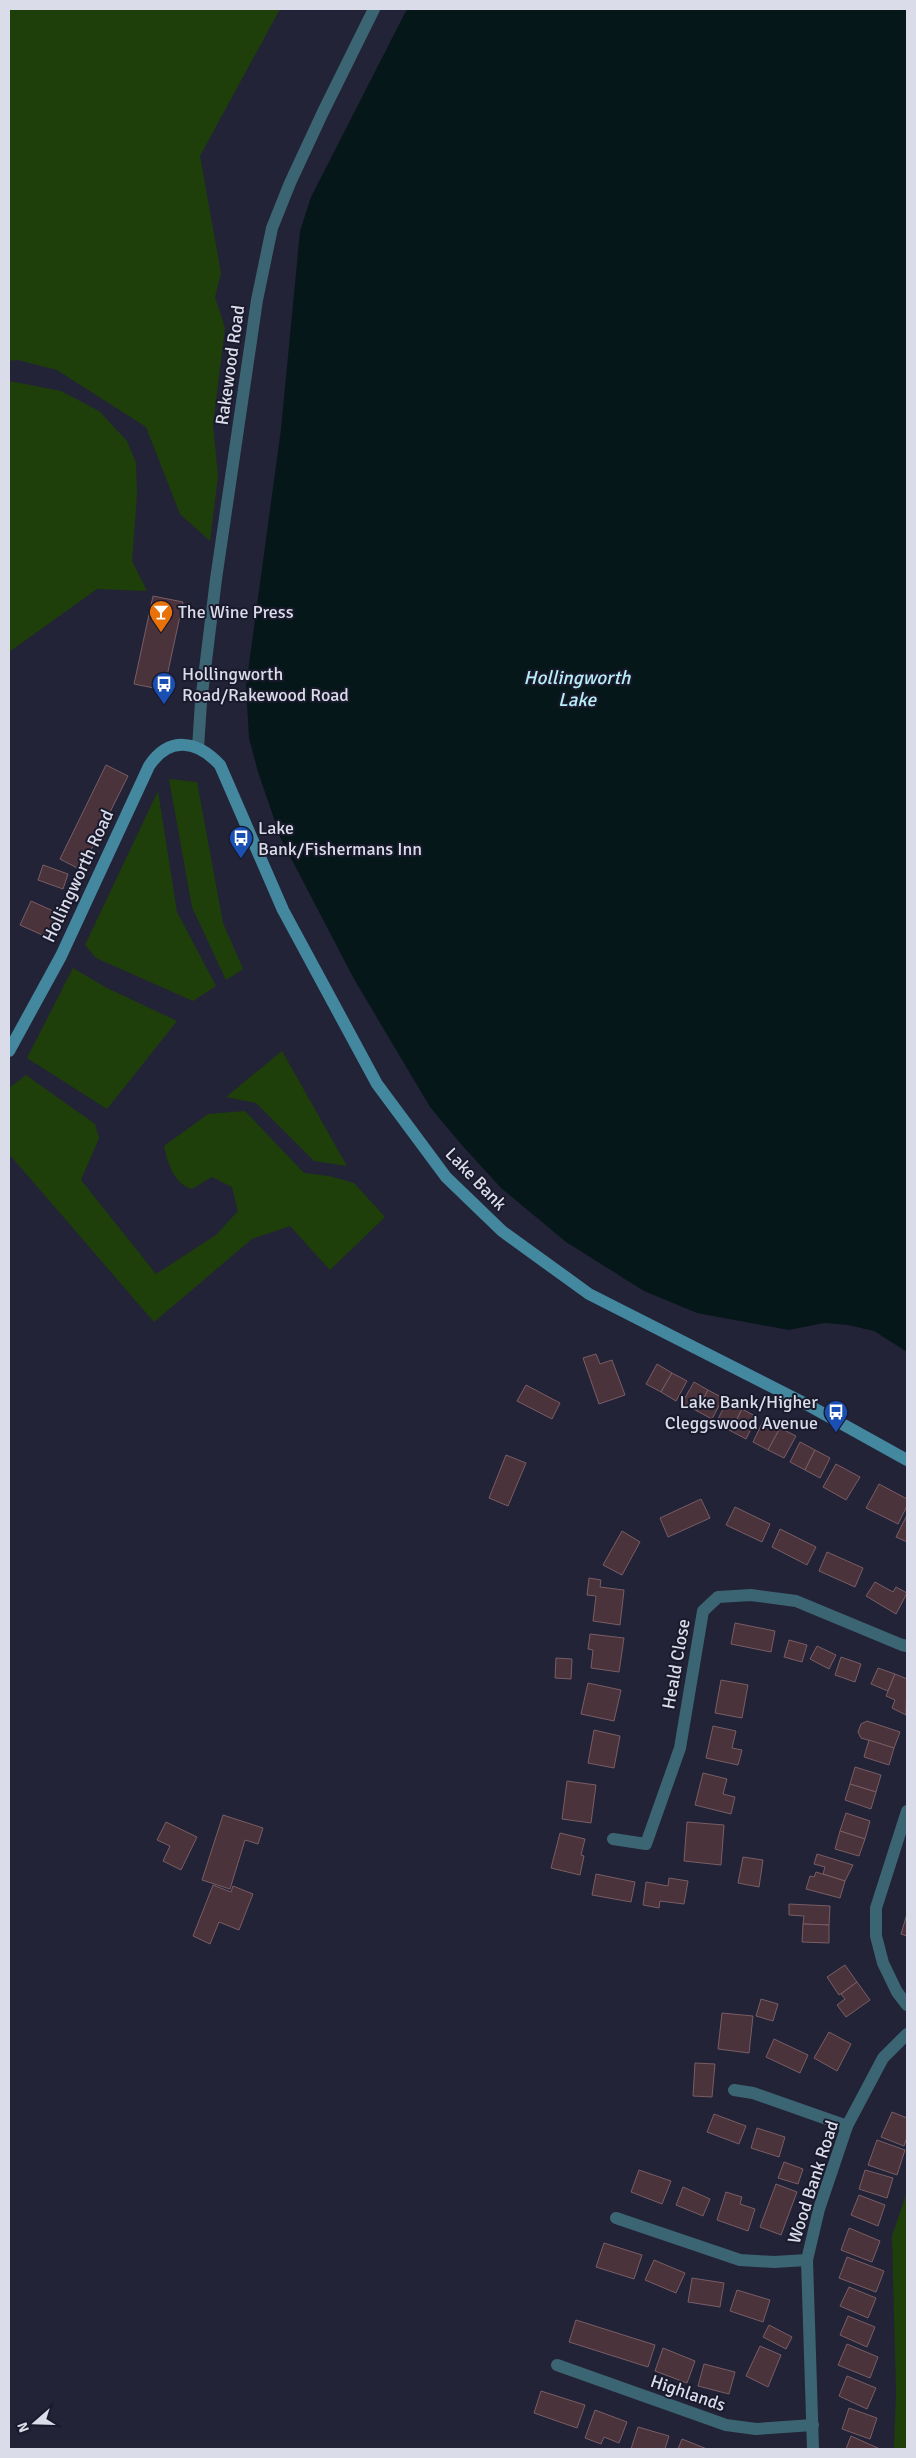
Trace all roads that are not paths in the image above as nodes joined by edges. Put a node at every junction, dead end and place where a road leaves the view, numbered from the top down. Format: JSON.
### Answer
{"nodes":[{"id":1,"x":374,"y":9,"type":"edge"},
{"id":2,"x":198,"y":748,"type":"junction"},
{"id":3,"x":9,"y":1051,"type":"edge"},
{"id":4,"x":907,"y":1460,"type":"edge"},
{"id":5,"x":907,"y":1646,"type":"edge"},
{"id":6,"x":907,"y":1811,"type":"edge"},
{"id":7,"x":613,"y":1839,"type":"dead end"},
{"id":8,"x":907,"y":2004,"type":"edge"},
{"id":9,"x":907,"y":2034,"type":"edge"},
{"id":10,"x":734,"y":2090,"type":"dead end"},
{"id":11,"x":848,"y":2126,"type":"junction"},
{"id":12,"x":616,"y":2218,"type":"dead end"},
{"id":13,"x":807,"y":2260,"type":"junction"},
{"id":14,"x":557,"y":2365,"type":"dead end"},
{"id":15,"x":813,"y":2425,"type":"junction"},
{"id":16,"x":813,"y":2449,"type":"edge"}],
"edges":[{"from":1,"to":2,"type":"street","name":"Rakewood Road"},
{"from":2,"to":3,"type":"main road","name":"Hollingworth Road"},
{"from":2,"to":4,"type":"main road","name":"Lake Bank"},
{"from":5,"to":7,"type":"street","name":"Heald Close"},
{"from":6,"to":8,"type":"street"},
{"from":9,"to":11,"type":"street","name":"Wood Bank Road"},
{"from":10,"to":11,"type":"street"},
{"from":11,"to":13,"type":"street","name":"Wood Bank Road"},
{"from":12,"to":13,"type":"street"},
{"from":13,"to":15,"type":"street","name":"Wood Bank Road"},
{"from":14,"to":15,"type":"street","name":"Highlands"},
{"from":15,"to":16,"type":"street","name":"Wood Bank Road"}]}
